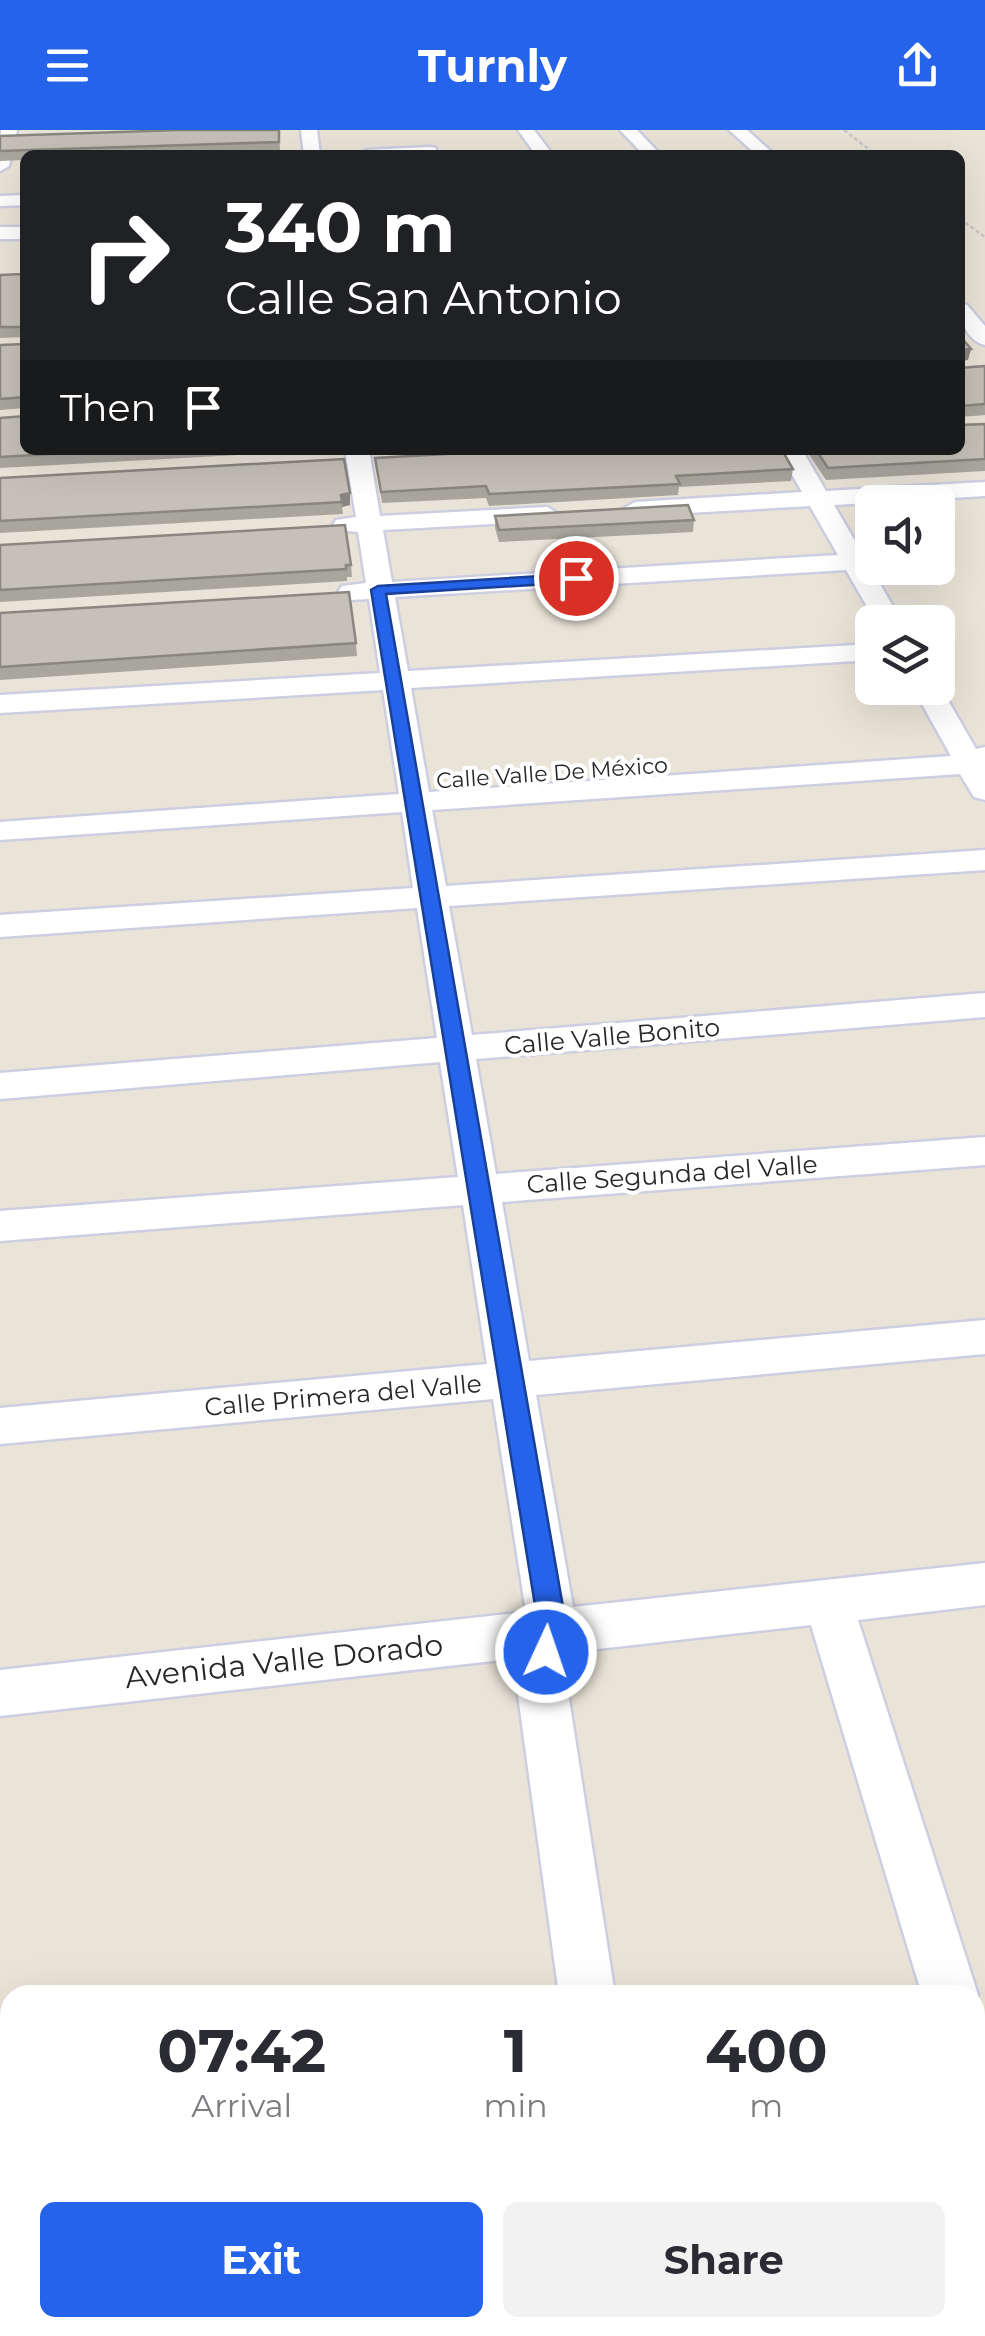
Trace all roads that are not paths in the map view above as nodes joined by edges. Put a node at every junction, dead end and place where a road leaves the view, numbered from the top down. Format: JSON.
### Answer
{"nodes":[{"id":1,"x":526,"y":130,"type":"edge"},
{"id":2,"x":628,"y":130,"type":"edge"},
{"id":3,"x":737,"y":130,"type":"edge"},
{"id":4,"x":10,"y":135,"type":"edge"},
{"id":5,"x":541,"y":150,"type":"edge"},
{"id":6,"x":647,"y":150,"type":"edge"},
{"id":7,"x":761,"y":150,"type":"edge"},
{"id":8,"x":0,"y":167,"type":"edge"},
{"id":9,"x":965,"y":313,"type":"edge"},
{"id":10,"x":985,"y":340,"type":"edge"},
{"id":11,"x":793,"y":455,"type":"edge"},
{"id":12,"x":358,"y":457,"type":"edge"},
{"id":13,"x":985,"y":488,"type":"edge"},
{"id":14,"x":817,"y":498,"type":"junction"},
{"id":15,"x":602,"y":510,"type":"edge"},
{"id":16,"x":563,"y":512,"type":"edge"},
{"id":17,"x":349,"y":525,"type":"junction"},
{"id":18,"x":852,"y":562,"type":"junction"},
{"id":19,"x":378,"y":590,"type":"junction"},
{"id":20,"x":318,"y":594,"type":"edge"},
{"id":21,"x":879,"y":605,"type":"edge"},
{"id":22,"x":855,"y":653,"type":"edge"},
{"id":23,"x":395,"y":680,"type":"junction"},
{"id":24,"x":0,"y":704,"type":"edge"},
{"id":25,"x":940,"y":705,"type":"edge"},
{"id":26,"x":975,"y":753,"type":"edge"},
{"id":27,"x":985,"y":791,"type":"edge"},
{"id":28,"x":411,"y":792,"type":"junction"},
{"id":29,"x":0,"y":812,"type":"edge"},
{"id":30,"x":0,"y":831,"type":"edge"},
{"id":31,"x":985,"y":860,"type":"edge"},
{"id":32,"x":430,"y":899,"type":"junction"},
{"id":33,"x":0,"y":926,"type":"edge"},
{"id":34,"x":985,"y":1006,"type":"edge"},
{"id":35,"x":454,"y":1049,"type":"junction"},
{"id":36,"x":0,"y":1086,"type":"edge"},
{"id":37,"x":985,"y":1151,"type":"edge"},
{"id":38,"x":479,"y":1189,"type":"junction"},
{"id":39,"x":0,"y":1226,"type":"edge"},
{"id":40,"x":985,"y":1337,"type":"edge"},
{"id":41,"x":511,"y":1380,"type":"junction"},
{"id":42,"x":0,"y":1426,"type":"edge"},
{"id":43,"x":985,"y":1584,"type":"edge"},
{"id":44,"x":828,"y":1601,"type":"junction"},
{"id":45,"x":553,"y":1630,"type":"junction"},
{"id":46,"x":0,"y":1693,"type":"edge"},
{"id":47,"x":586,"y":1985,"type":"edge"},
{"id":48,"x":947,"y":1985,"type":"edge"}],
"edges":[{"from":1,"to":5,"type":"street"},
{"from":2,"to":6,"type":"street"},
{"from":3,"to":7,"type":"street"},
{"from":4,"to":8,"type":"street"},
{"from":9,"to":10,"type":"street"},
{"from":11,"to":14,"type":"street"},
{"from":12,"to":17,"type":"street"},
{"from":13,"to":14,"type":"street"},
{"from":14,"to":15,"type":"street"},
{"from":14,"to":18,"type":"street"},
{"from":16,"to":17,"type":"street"},
{"from":17,"to":19,"type":"street"},
{"from":18,"to":19,"type":"street"},
{"from":18,"to":21,"type":"street"},
{"from":19,"to":20,"type":"street"},
{"from":19,"to":23,"type":"street"},
{"from":22,"to":23,"type":"street"},
{"from":23,"to":24,"type":"street"},
{"from":23,"to":28,"type":"street"},
{"from":25,"to":26,"type":"street"},
{"from":26,"to":27,"type":"street"},
{"from":26,"to":28,"type":"street","name":"Calle Valle De México"},
{"from":28,"to":29,"type":"street","name":"Calle Valle De México"},
{"from":28,"to":30,"type":"street","name":"Calle Valle De México"},
{"from":28,"to":32,"type":"street"},
{"from":31,"to":32,"type":"street"},
{"from":32,"to":33,"type":"street"},
{"from":32,"to":35,"type":"street"},
{"from":34,"to":35,"type":"street","name":"Calle Valle Bonito"},
{"from":35,"to":36,"type":"street","name":"Calle Valle Bonito"},
{"from":35,"to":38,"type":"street"},
{"from":37,"to":38,"type":"street","name":"Calle Segunda del Valle"},
{"from":38,"to":39,"type":"street","name":"Calle Segunda del Valle"},
{"from":38,"to":41,"type":"street"},
{"from":40,"to":41,"type":"street","name":"Calle Primera del Valle"},
{"from":41,"to":42,"type":"street","name":"Calle Primera del Valle"},
{"from":41,"to":45,"type":"street"},
{"from":43,"to":44,"type":"street","name":"Avenida Valle Dorado"},
{"from":44,"to":45,"type":"street","name":"Avenida Valle Dorado"},
{"from":44,"to":48,"type":"street"},
{"from":45,"to":46,"type":"street","name":"Avenida Valle Dorado"},
{"from":45,"to":47,"type":"street"}]}
